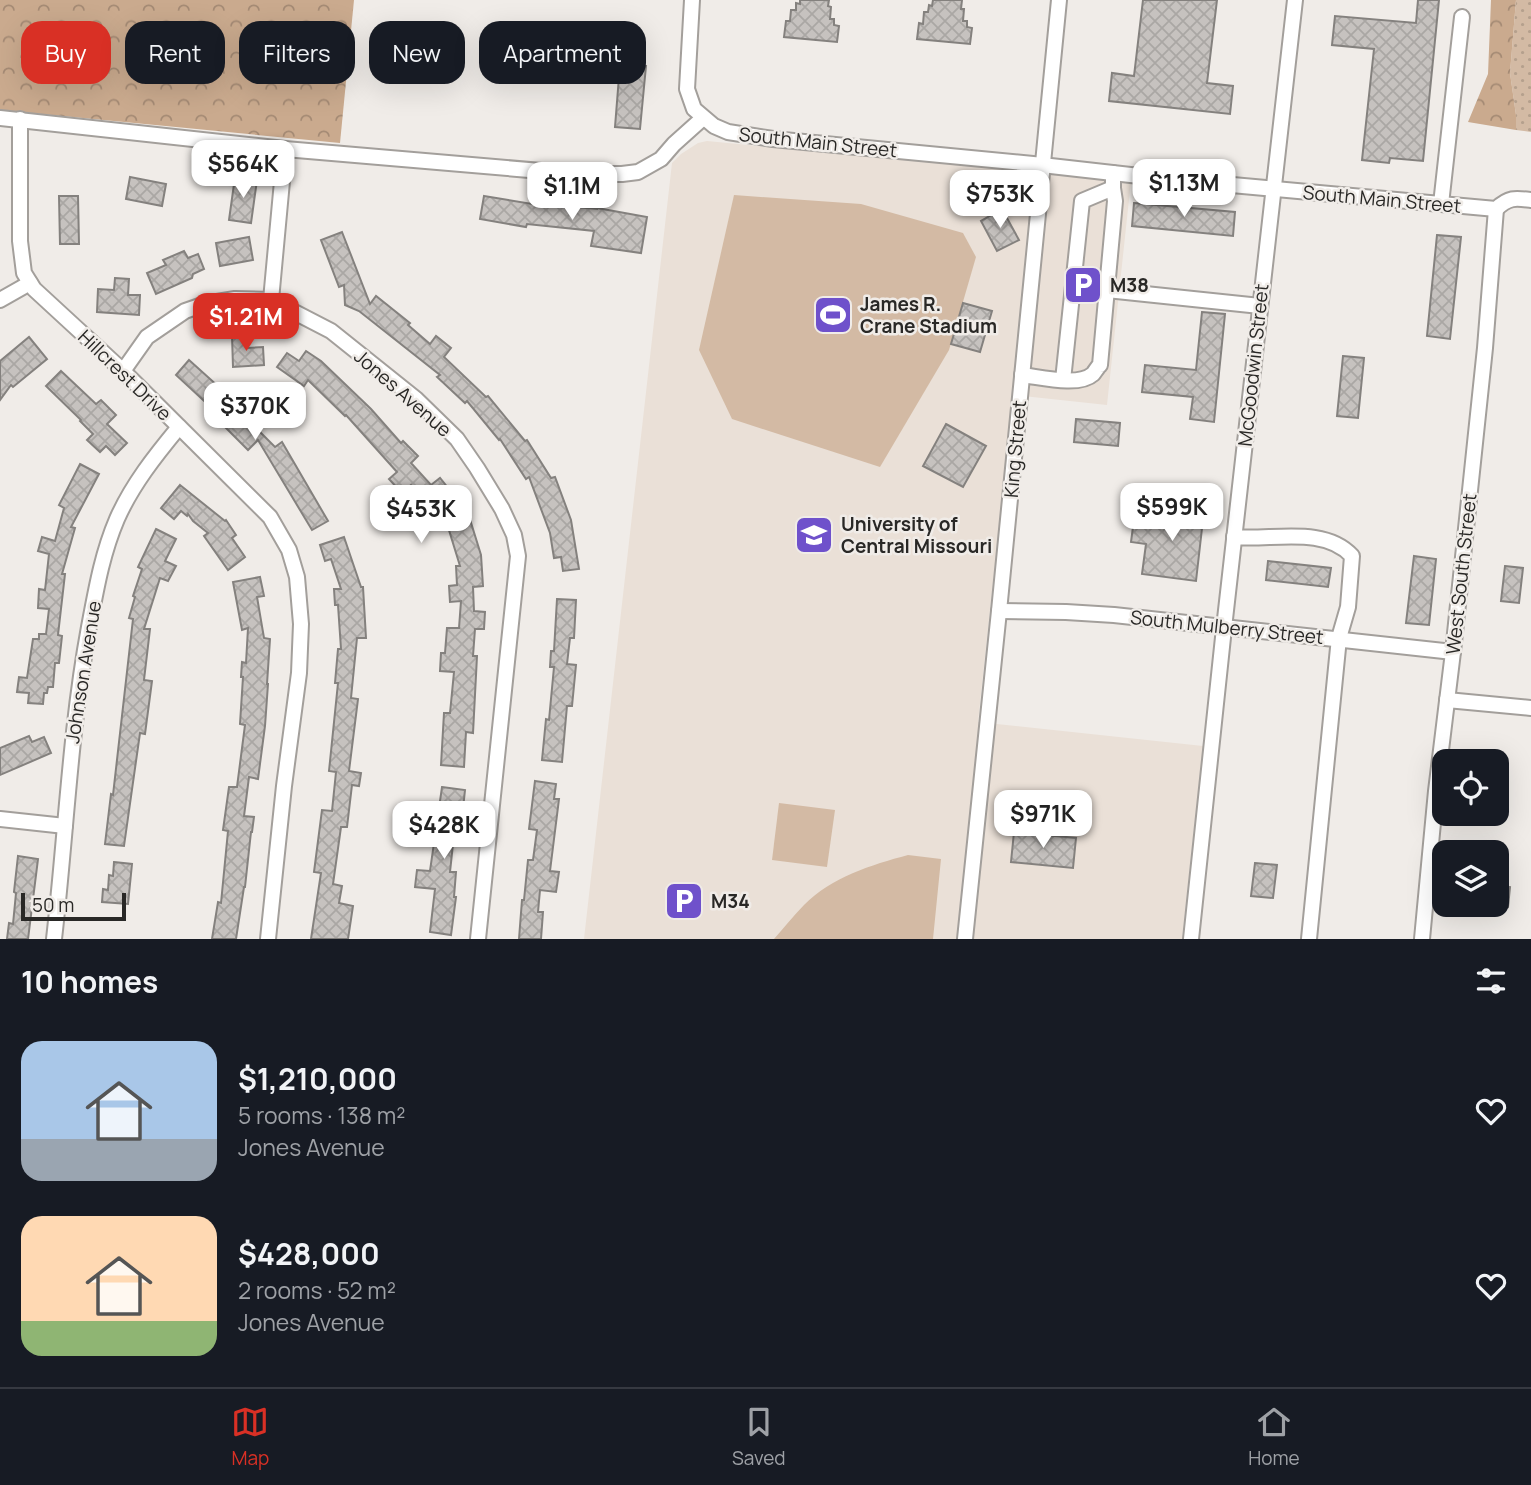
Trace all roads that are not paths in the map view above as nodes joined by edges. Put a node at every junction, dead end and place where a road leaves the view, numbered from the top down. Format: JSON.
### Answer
{"nodes":[{"id":1,"x":692,"y":0,"type":"edge"},
{"id":2,"x":1059,"y":0,"type":"edge"},
{"id":3,"x":1295,"y":0,"type":"edge"},
{"id":4,"x":1462,"y":17,"type":"dead end"},
{"id":5,"x":0,"y":118,"type":"edge"},
{"id":6,"x":703,"y":118,"type":"junction"},
{"id":7,"x":20,"y":119,"type":"junction"},
{"id":8,"x":285,"y":149,"type":"junction"},
{"id":9,"x":1043,"y":165,"type":"junction"},
{"id":10,"x":1113,"y":180,"type":"junction"},
{"id":11,"x":1273,"y":189,"type":"junction"},
{"id":12,"x":1531,"y":200,"type":"edge"},
{"id":13,"x":1441,"y":204,"type":"junction"},
{"id":14,"x":1496,"y":209,"type":"junction"},
{"id":15,"x":30,"y":283,"type":"junction"},
{"id":16,"x":1107,"y":290,"type":"junction"},
{"id":17,"x":0,"y":300,"type":"edge"},
{"id":18,"x":271,"y":300,"type":"junction"},
{"id":19,"x":1260,"y":306,"type":"junction"},
{"id":20,"x":123,"y":371,"type":"junction"},
{"id":21,"x":1022,"y":375,"type":"junction"},
{"id":22,"x":1063,"y":380,"type":"junction"},
{"id":23,"x":179,"y":427,"type":"junction"},
{"id":24,"x":1234,"y":537,"type":"junction"},
{"id":25,"x":999,"y":611,"type":"junction"},
{"id":26,"x":1224,"y":628,"type":"junction"},
{"id":27,"x":1339,"y":638,"type":"junction"},
{"id":28,"x":1453,"y":652,"type":"junction"},
{"id":29,"x":1447,"y":700,"type":"junction"},
{"id":30,"x":1531,"y":708,"type":"edge"},
{"id":31,"x":0,"y":819,"type":"edge"},
{"id":32,"x":65,"y":826,"type":"junction"},
{"id":33,"x":54,"y":939,"type":"edge"},
{"id":34,"x":268,"y":939,"type":"edge"},
{"id":35,"x":478,"y":939,"type":"edge"},
{"id":36,"x":965,"y":939,"type":"edge"},
{"id":37,"x":1191,"y":939,"type":"edge"},
{"id":38,"x":1309,"y":939,"type":"edge"},
{"id":39,"x":1422,"y":939,"type":"edge"}],
"edges":[{"from":1,"to":6,"type":"street"},
{"from":2,"to":9,"type":"street","name":"King Street"},
{"from":3,"to":11,"type":"street","name":"McGoodwin Street"},
{"from":4,"to":13,"type":"street"},
{"from":5,"to":7,"type":"street"},
{"from":6,"to":8,"type":"street"},
{"from":6,"to":9,"type":"street","name":"South Main Street"},
{"from":7,"to":8,"type":"street"},
{"from":7,"to":15,"type":"street","name":"Hillcrest Drive"},
{"from":8,"to":18,"type":"street"},
{"from":9,"to":10,"type":"street","name":"South Main Street"},
{"from":9,"to":21,"type":"street","name":"King Street"},
{"from":10,"to":11,"type":"street","name":"South Main Street"},
{"from":10,"to":16,"type":"street"},
{"from":10,"to":22,"type":"street"},
{"from":11,"to":13,"type":"street","name":"South Main Street"},
{"from":11,"to":19,"type":"street","name":"McGoodwin Street"},
{"from":12,"to":14,"type":"street","name":"South Main Street"},
{"from":13,"to":14,"type":"street","name":"South Main Street"},
{"from":14,"to":28,"type":"street","name":"West South Street"},
{"from":15,"to":17,"type":"street"},
{"from":15,"to":20,"type":"street","name":"Hillcrest Drive"},
{"from":16,"to":19,"type":"street"},
{"from":16,"to":22,"type":"street"},
{"from":18,"to":20,"type":"street","name":"Jones Avenue"},
{"from":18,"to":35,"type":"street","name":"Jones Avenue"},
{"from":19,"to":24,"type":"street","name":"McGoodwin Street"},
{"from":20,"to":23,"type":"street","name":"Hillcrest Drive"},
{"from":21,"to":22,"type":"street"},
{"from":21,"to":25,"type":"street","name":"King Street"},
{"from":23,"to":32,"type":"street","name":"Johnson Avenue"},
{"from":23,"to":34,"type":"street","name":"Hillcrest Drive"},
{"from":24,"to":26,"type":"street","name":"McGoodwin Street"},
{"from":24,"to":27,"type":"street"},
{"from":25,"to":26,"type":"street","name":"South Mulberry Street"},
{"from":25,"to":36,"type":"street","name":"King Street"},
{"from":26,"to":27,"type":"street","name":"South Mulberry Street"},
{"from":26,"to":37,"type":"street","name":"McGoodwin Street"},
{"from":27,"to":28,"type":"street","name":"South Mulberry Street"},
{"from":27,"to":38,"type":"street"},
{"from":28,"to":29,"type":"street","name":"West South Street"},
{"from":29,"to":30,"type":"street"},
{"from":29,"to":39,"type":"street","name":"West South Street"},
{"from":31,"to":32,"type":"street"},
{"from":32,"to":33,"type":"street","name":"Johnson Avenue"}]}
